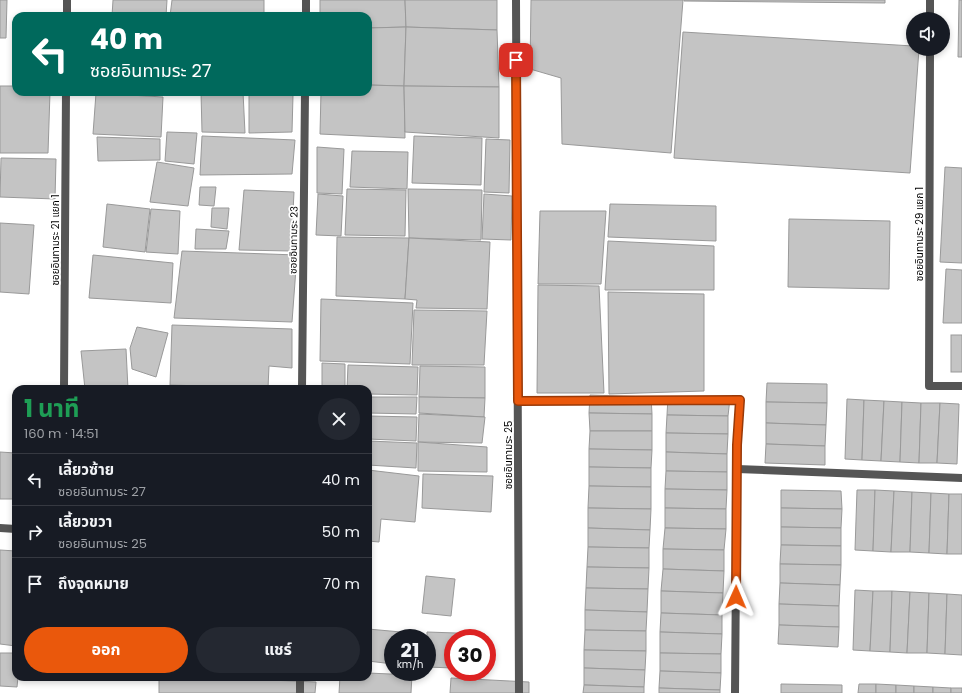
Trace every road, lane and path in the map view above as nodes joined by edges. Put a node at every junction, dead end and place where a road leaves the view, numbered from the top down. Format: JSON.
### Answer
{"nodes":[{"id":1,"x":67,"y":0,"type":"edge"},
{"id":2,"x":306,"y":0,"type":"edge"},
{"id":3,"x":516,"y":0,"type":"edge"},
{"id":4,"x":930,"y":0,"type":"edge"},
{"id":5,"x":67,"y":12,"type":"edge"},
{"id":6,"x":306,"y":12,"type":"edge"},
{"id":7,"x":930,"y":12,"type":"edge"},
{"id":8,"x":930,"y":56,"type":"edge"},
{"id":9,"x":66,"y":96,"type":"edge"},
{"id":10,"x":305,"y":96,"type":"edge"},
{"id":11,"x":64,"y":385,"type":"edge"},
{"id":12,"x":302,"y":385,"type":"edge"},
{"id":13,"x":962,"y":386,"type":"edge"},
{"id":14,"x":518,"y":401,"type":"junction"},
{"id":15,"x":737,"y":469,"type":"junction"},
{"id":16,"x":962,"y":478,"type":"edge"},
{"id":17,"x":0,"y":528,"type":"edge"},
{"id":18,"x":12,"y":529,"type":"edge"},
{"id":19,"x":300,"y":681,"type":"edge"},
{"id":20,"x":300,"y":693,"type":"edge"},
{"id":21,"x":519,"y":693,"type":"edge"},
{"id":22,"x":735,"y":693,"type":"edge"}],
"edges":[{"from":1,"to":5,"type":"street"},
{"from":2,"to":6,"type":"street"},
{"from":3,"to":14,"type":"street","name":"ซอยอินทามระ 25"},
{"from":4,"to":7,"type":"street"},
{"from":8,"to":13,"type":"street","name":"ซอยอินทามระ 29 แยก 1"},
{"from":9,"to":11,"type":"street","name":"ซอยอินทามระ 21 แยก 1"},
{"from":10,"to":12,"type":"street","name":"ซอยอินทามระ 23"},
{"from":14,"to":15,"type":"street"},
{"from":14,"to":21,"type":"street","name":"ซอยอินทามระ 25"},
{"from":15,"to":16,"type":"street"},
{"from":15,"to":22,"type":"street"},
{"from":17,"to":18,"type":"street"},
{"from":19,"to":20,"type":"street"}]}
